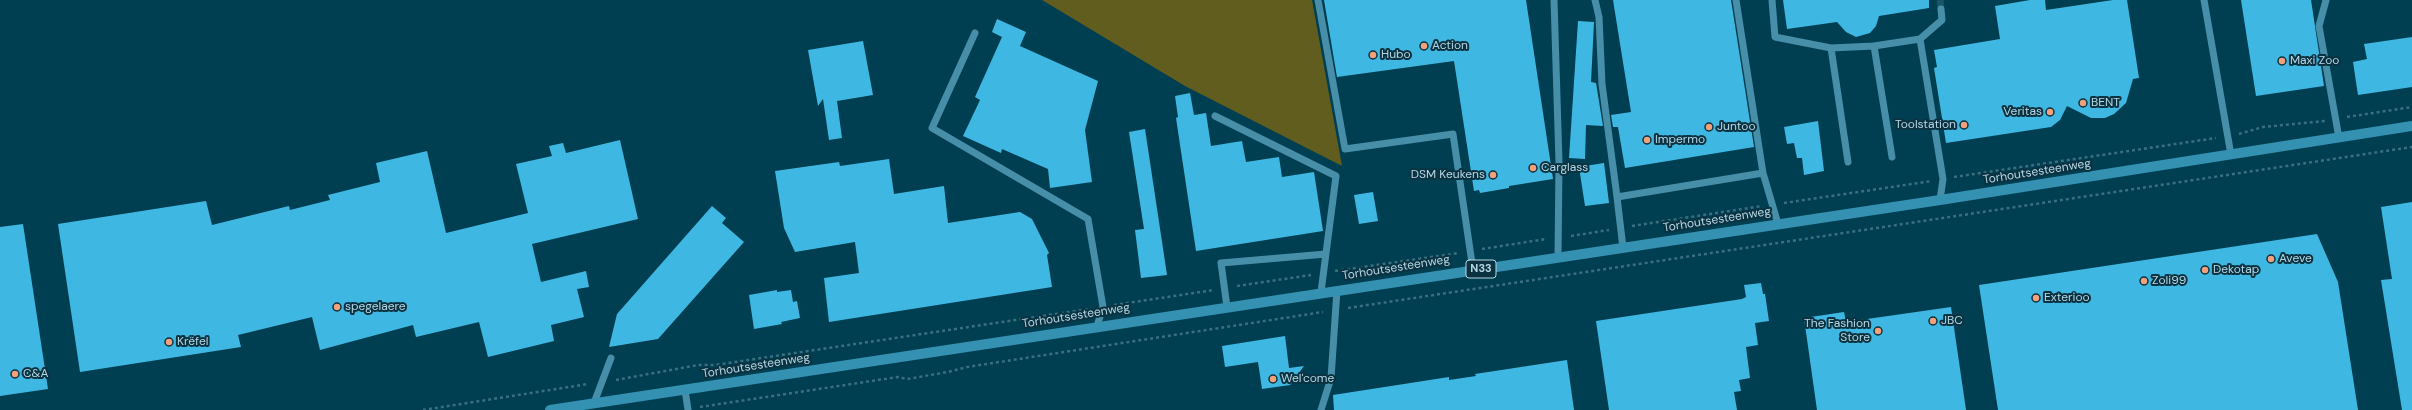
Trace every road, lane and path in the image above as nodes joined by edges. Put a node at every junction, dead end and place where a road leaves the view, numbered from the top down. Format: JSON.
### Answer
{"nodes":[{"id":1,"x":1318,"y":0,"type":"edge"},
{"id":2,"x":1554,"y":0,"type":"edge"},
{"id":3,"x":1595,"y":0,"type":"edge"},
{"id":4,"x":1736,"y":0,"type":"edge"},
{"id":5,"x":1772,"y":0,"type":"edge"},
{"id":6,"x":2204,"y":0,"type":"edge"},
{"id":7,"x":2326,"y":0,"type":"edge"},
{"id":8,"x":1941,"y":9,"type":"tunnel mouth"},
{"id":9,"x":975,"y":33,"type":"dead end"},
{"id":10,"x":1920,"y":39,"type":"junction"},
{"id":11,"x":1874,"y":46,"type":"junction"},
{"id":12,"x":1831,"y":48,"type":"junction"},
{"id":13,"x":1215,"y":116,"type":"dead end"},
{"id":14,"x":2412,"y":126,"type":"edge"},
{"id":15,"x":2339,"y":138,"type":"junction"},
{"id":16,"x":2412,"y":147,"type":"edge"},
{"id":17,"x":2231,"y":155,"type":"junction"},
{"id":18,"x":1892,"y":157,"type":"dead end"},
{"id":19,"x":1848,"y":162,"type":"dead end"},
{"id":20,"x":1763,"y":173,"type":"junction"},
{"id":21,"x":1617,"y":198,"type":"junction"},
{"id":22,"x":1940,"y":200,"type":"junction"},
{"id":23,"x":1778,"y":224,"type":"junction"},
{"id":24,"x":1623,"y":248,"type":"junction"},
{"id":25,"x":1326,"y":254,"type":"junction"},
{"id":26,"x":1558,"y":257,"type":"junction"},
{"id":27,"x":1472,"y":270,"type":"junction"},
{"id":28,"x":1337,"y":290,"type":"junction"},
{"id":29,"x":1322,"y":292,"type":"junction"},
{"id":30,"x":1227,"y":307,"type":"junction"},
{"id":31,"x":1337,"y":310,"type":"junction"},
{"id":32,"x":1097,"y":326,"type":"junction"},
{"id":33,"x":611,"y":358,"type":"dead end"},
{"id":34,"x":716,"y":365,"type":"dead end"},
{"id":35,"x":602,"y":382,"type":"junction"},
{"id":36,"x":685,"y":390,"type":"junction"},
{"id":37,"x":594,"y":404,"type":"junction"},
{"id":38,"x":575,"y":408,"type":"edge"},
{"id":39,"x":688,"y":409,"type":"edge"},
{"id":40,"x":423,"y":410,"type":"edge"},
{"id":41,"x":550,"y":410,"type":"edge"},
{"id":42,"x":1321,"y":410,"type":"edge"}],
"edges":[{"from":1,"to":27,"type":"lane"},
{"from":2,"to":26,"type":"lane"},
{"from":3,"to":21,"type":"lane"},
{"from":4,"to":20,"type":"lane"},
{"from":5,"to":12,"type":"lane"},
{"from":6,"to":17,"type":"lane"},
{"from":7,"to":15,"type":"lane"},
{"from":8,"to":10,"type":"lane"},
{"from":9,"to":32,"type":"lane"},
{"from":10,"to":11,"type":"lane"},
{"from":10,"to":22,"type":"lane"},
{"from":11,"to":12,"type":"lane"},
{"from":11,"to":18,"type":"lane"},
{"from":12,"to":19,"type":"lane"},
{"from":13,"to":25,"type":"lane"},
{"from":14,"to":15,"type":"main road","name":"Torhoutsesteenweg","number":"N33"},
{"from":15,"to":17,"type":"main road","name":"Torhoutsesteenweg","number":"N33"},
{"from":16,"to":31,"type":"path"},
{"from":17,"to":22,"type":"main road","name":"Torhoutsesteenweg","number":"N33"},
{"from":20,"to":21,"type":"lane"},
{"from":20,"to":23,"type":"lane"},
{"from":21,"to":24,"type":"lane"},
{"from":22,"to":23,"type":"main road","name":"Torhoutsesteenweg","number":"N33"},
{"from":23,"to":24,"type":"main road","name":"Torhoutsesteenweg","number":"N33"},
{"from":24,"to":26,"type":"main road","name":"Torhoutsesteenweg","number":"N33"},
{"from":25,"to":29,"type":"lane"},
{"from":25,"to":30,"type":"lane"},
{"from":26,"to":27,"type":"main road","name":"Torhoutsesteenweg","number":"N33"},
{"from":27,"to":28,"type":"main road","name":"Torhoutsesteenweg","number":"N33"},
{"from":28,"to":29,"type":"main road","name":"Torhoutsesteenweg","number":"N33"},
{"from":28,"to":31,"type":"lane"},
{"from":29,"to":30,"type":"main road","name":"Torhoutsesteenweg","number":"N33"},
{"from":30,"to":32,"type":"main road","name":"Torhoutsesteenweg","number":"N33"},
{"from":31,"to":39,"type":"path"},
{"from":31,"to":42,"type":"lane"},
{"from":32,"to":36,"type":"main road","name":"Torhoutsesteenweg","number":"N33"},
{"from":33,"to":35,"type":"lane"},
{"from":34,"to":35,"type":"path"},
{"from":35,"to":37,"type":"lane"},
{"from":35,"to":40,"type":"path"},
{"from":36,"to":37,"type":"main road","name":"Torhoutsesteenweg","number":"N33"},
{"from":36,"to":39,"type":"lane"},
{"from":37,"to":38,"type":"main road","name":"Torhoutsesteenweg","number":"N33"},
{"from":38,"to":41,"type":"main road","name":"Torhoutsesteenweg","number":"N33"}]}
